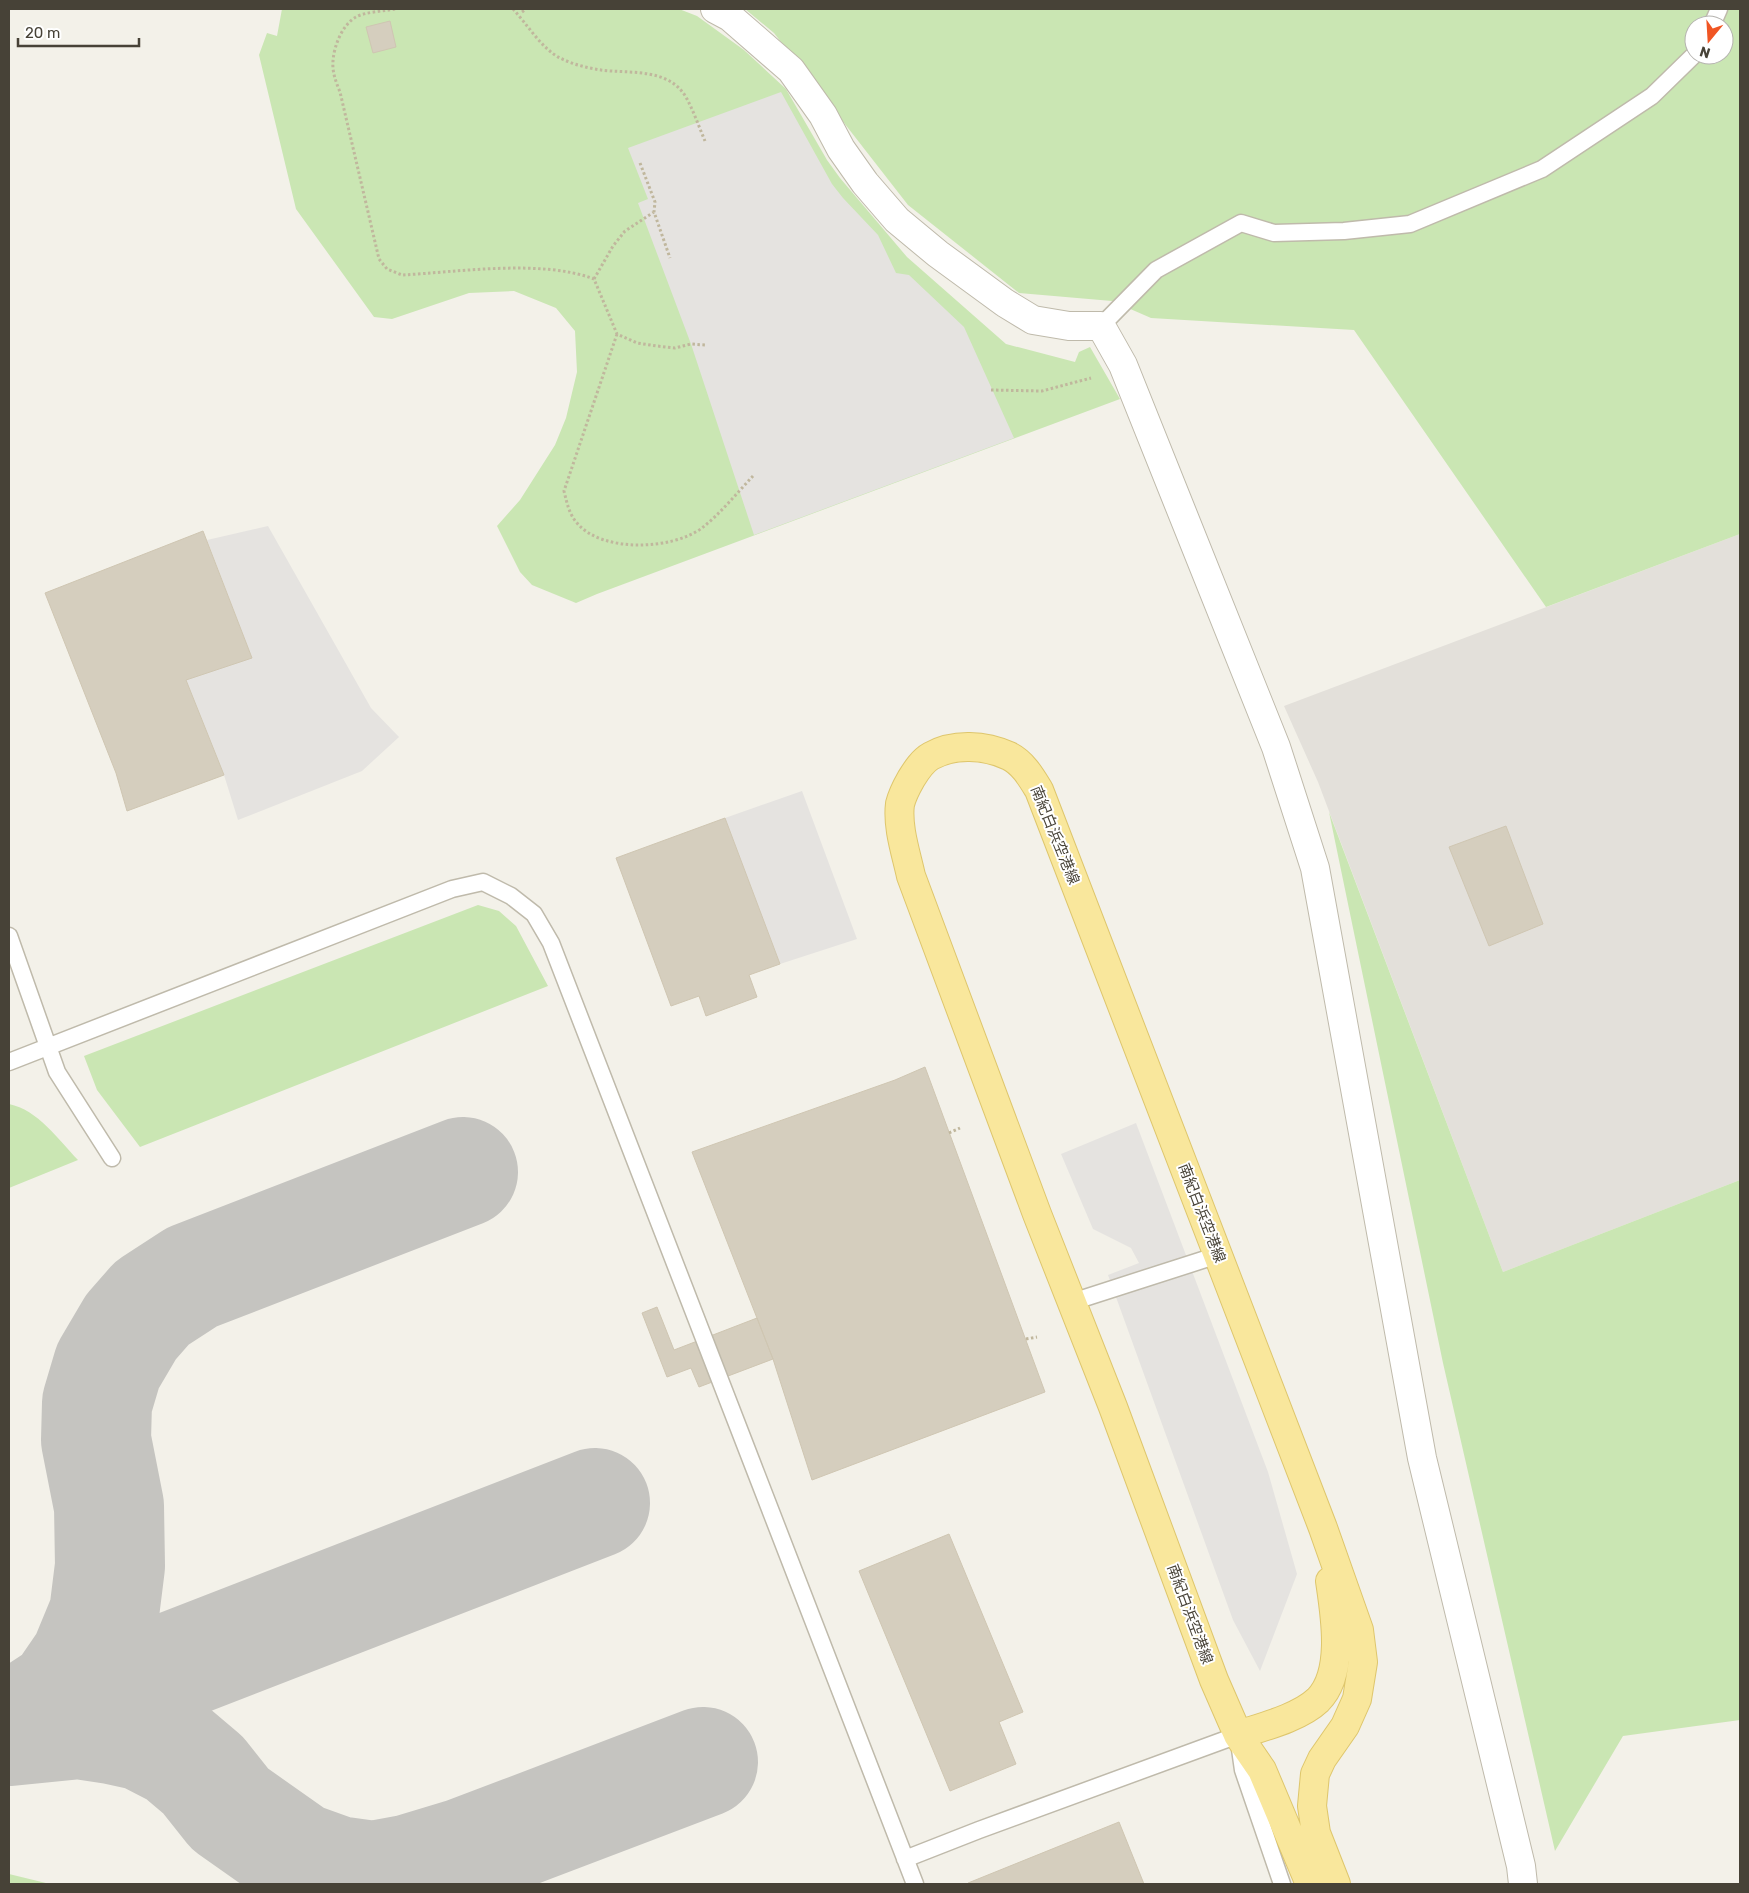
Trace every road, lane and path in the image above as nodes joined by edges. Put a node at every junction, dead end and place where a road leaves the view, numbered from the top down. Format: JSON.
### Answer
{"nodes":[{"id":1,"x":395,"y":9,"type":"edge"},
{"id":2,"x":513,"y":9,"type":"edge"},
{"id":3,"x":526,"y":9,"type":"edge"},
{"id":4,"x":716,"y":9,"type":"edge"},
{"id":5,"x":522,"y":12,"type":"dead end"},
{"id":6,"x":1684,"y":65,"type":"edge"},
{"id":7,"x":705,"y":141,"type":"dead end"},
{"id":8,"x":640,"y":163,"type":"dead end"},
{"id":9,"x":654,"y":212,"type":"junction"},
{"id":10,"x":670,"y":258,"type":"dead end"},
{"id":11,"x":594,"y":279,"type":"junction"},
{"id":12,"x":1100,"y":326,"type":"junction"},
{"id":13,"x":617,"y":334,"type":"junction"},
{"id":14,"x":705,"y":345,"type":"dead end"},
{"id":15,"x":1085,"y":381,"type":"dead end"},
{"id":16,"x":991,"y":390,"type":"dead end"},
{"id":17,"x":753,"y":476,"type":"dead end"},
{"id":18,"x":9,"y":936,"type":"edge"},
{"id":19,"x":49,"y":1046,"type":"junction"},
{"id":20,"x":9,"y":1062,"type":"edge"},
{"id":21,"x":960,"y":1128,"type":"dead end"},
{"id":22,"x":949,"y":1133,"type":"dead end"},
{"id":23,"x":112,"y":1158,"type":"dead end"},
{"id":24,"x":1218,"y":1255,"type":"junction"},
{"id":25,"x":1072,"y":1302,"type":"junction"},
{"id":26,"x":1037,"y":1337,"type":"dead end"},
{"id":27,"x":1026,"y":1340,"type":"dead end"},
{"id":28,"x":1323,"y":1528,"type":"junction"},
{"id":29,"x":1238,"y":1735,"type":"junction"},
{"id":30,"x":905,"y":1859,"type":"junction"},
{"id":31,"x":915,"y":1884,"type":"edge"},
{"id":32,"x":1282,"y":1884,"type":"edge"},
{"id":33,"x":1310,"y":1884,"type":"edge"},
{"id":34,"x":1336,"y":1884,"type":"edge"},
{"id":35,"x":1523,"y":1884,"type":"edge"}],
"edges":[{"from":1,"to":11,"type":"path"},
{"from":2,"to":7,"type":"path"},
{"from":3,"to":5,"type":"path"},
{"from":4,"to":12,"type":"street"},
{"from":6,"to":12,"type":"lane"},
{"from":8,"to":9,"type":"path"},
{"from":9,"to":10,"type":"path"},
{"from":9,"to":11,"type":"path"},
{"from":11,"to":13,"type":"path"},
{"from":12,"to":35,"type":"street"},
{"from":13,"to":14,"type":"path"},
{"from":13,"to":17,"type":"path"},
{"from":15,"to":16,"type":"path"},
{"from":18,"to":19,"type":"lane"},
{"from":19,"to":20,"type":"lane"},
{"from":19,"to":23,"type":"lane"},
{"from":19,"to":30,"type":"lane"},
{"from":21,"to":22,"type":"path"},
{"from":24,"to":25,"type":"lane"},
{"from":24,"to":25,"type":"main road","name":"南紀白浜空港線"},
{"from":24,"to":28,"type":"main road","name":"南紀白浜空港線"},
{"from":25,"to":29,"type":"main road","name":"南紀白浜空港線"},
{"from":26,"to":27,"type":"path"},
{"from":28,"to":29,"type":"main road"},
{"from":28,"to":34,"type":"main road","name":"南紀白浜空港線"},
{"from":29,"to":30,"type":"lane"},
{"from":29,"to":32,"type":"lane"},
{"from":29,"to":33,"type":"main road","name":"南紀白浜空港線"},
{"from":30,"to":31,"type":"lane"}]}
